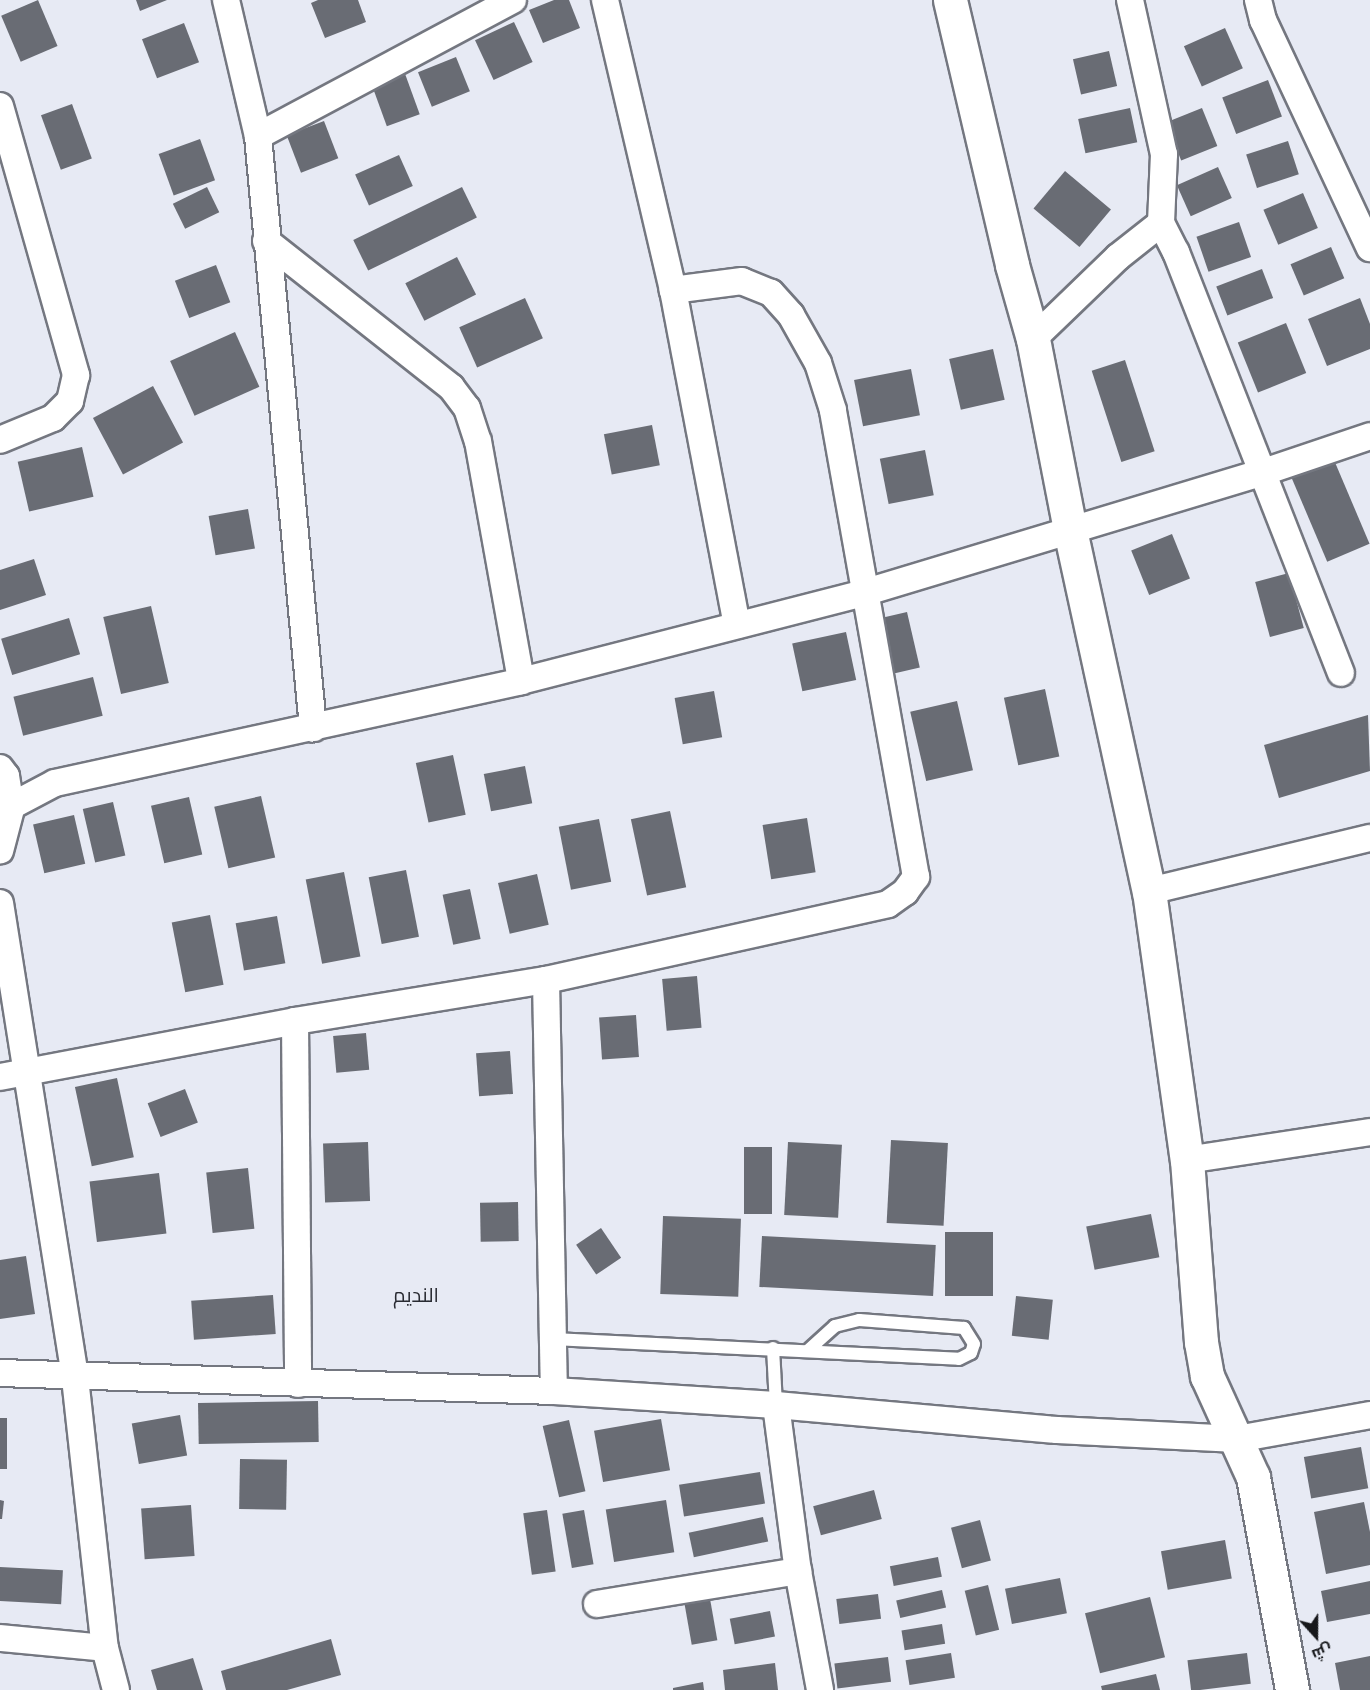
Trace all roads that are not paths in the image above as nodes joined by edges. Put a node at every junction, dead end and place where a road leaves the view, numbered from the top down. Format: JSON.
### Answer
{"nodes":[{"id":1,"x":226,"y":0,"type":"edge"},
{"id":2,"x":513,"y":0,"type":"edge"},
{"id":3,"x":605,"y":0,"type":"edge"},
{"id":4,"x":950,"y":0,"type":"edge"},
{"id":5,"x":1130,"y":0,"type":"edge"},
{"id":6,"x":1258,"y":0,"type":"edge"},
{"id":7,"x":0,"y":106,"type":"edge"},
{"id":8,"x":258,"y":136,"type":"junction"},
{"id":9,"x":1161,"y":223,"type":"junction"},
{"id":10,"x":266,"y":241,"type":"junction"},
{"id":11,"x":1370,"y":248,"type":"edge"},
{"id":12,"x":673,"y":290,"type":"junction"},
{"id":13,"x":1033,"y":339,"type":"junction"},
{"id":14,"x":1370,"y":436,"type":"edge"},
{"id":15,"x":0,"y":440,"type":"edge"},
{"id":16,"x":1261,"y":473,"type":"junction"},
{"id":17,"x":1070,"y":530,"type":"junction"},
{"id":18,"x":863,"y":593,"type":"junction"},
{"id":19,"x":737,"y":626,"type":"junction"},
{"id":20,"x":1341,"y":673,"type":"dead end"},
{"id":21,"x":521,"y":681,"type":"junction"},
{"id":22,"x":313,"y":728,"type":"junction"},
{"id":23,"x":2,"y":774,"type":"edge"},
{"id":24,"x":55,"y":783,"type":"junction"},
{"id":25,"x":5,"y":811,"type":"edge"},
{"id":26,"x":1370,"y":838,"type":"edge"},
{"id":27,"x":0,"y":852,"type":"edge"},
{"id":28,"x":1149,"y":891,"type":"junction"},
{"id":29,"x":0,"y":903,"type":"edge"},
{"id":30,"x":546,"y":980,"type":"junction"},
{"id":31,"x":295,"y":1021,"type":"junction"},
{"id":32,"x":12,"y":1075,"type":"edge"},
{"id":33,"x":1370,"y":1132,"type":"edge"},
{"id":34,"x":1187,"y":1160,"type":"junction"},
{"id":35,"x":553,"y":1339,"type":"junction"},
{"id":36,"x":773,"y":1348,"type":"junction"},
{"id":37,"x":808,"y":1350,"type":"junction"},
{"id":38,"x":0,"y":1373,"type":"edge"},
{"id":39,"x":75,"y":1378,"type":"junction"},
{"id":40,"x":297,"y":1384,"type":"junction"},
{"id":41,"x":554,"y":1391,"type":"junction"},
{"id":42,"x":776,"y":1405,"type":"junction"},
{"id":43,"x":1370,"y":1415,"type":"edge"},
{"id":44,"x":1237,"y":1439,"type":"junction"},
{"id":45,"x":798,"y":1571,"type":"junction"},
{"id":46,"x":597,"y":1604,"type":"dead end"},
{"id":47,"x":0,"y":1638,"type":"edge"},
{"id":48,"x":105,"y":1648,"type":"junction"},
{"id":49,"x":116,"y":1690,"type":"edge"},
{"id":50,"x":820,"y":1690,"type":"edge"},
{"id":51,"x":1292,"y":1690,"type":"edge"}],
"edges":[{"from":1,"to":8,"type":"street"},
{"from":2,"to":8,"type":"street"},
{"from":3,"to":12,"type":"street"},
{"from":4,"to":13,"type":"main road"},
{"from":5,"to":9,"type":"street"},
{"from":6,"to":11,"type":"street"},
{"from":7,"to":15,"type":"street"},
{"from":8,"to":10,"type":"street"},
{"from":9,"to":13,"type":"street"},
{"from":9,"to":16,"type":"street"},
{"from":10,"to":21,"type":"street"},
{"from":10,"to":22,"type":"street"},
{"from":12,"to":18,"type":"street"},
{"from":12,"to":19,"type":"street"},
{"from":13,"to":17,"type":"main road"},
{"from":14,"to":16,"type":"street"},
{"from":16,"to":17,"type":"street"},
{"from":16,"to":20,"type":"street"},
{"from":17,"to":18,"type":"street"},
{"from":17,"to":28,"type":"main road"},
{"from":18,"to":19,"type":"street"},
{"from":18,"to":30,"type":"street"},
{"from":19,"to":21,"type":"street"},
{"from":21,"to":22,"type":"street"},
{"from":22,"to":24,"type":"street"},
{"from":23,"to":24,"type":"street"},
{"from":23,"to":25,"type":"street"},
{"from":24,"to":25,"type":"street"},
{"from":25,"to":27,"type":"street"},
{"from":26,"to":28,"type":"street"},
{"from":28,"to":34,"type":"main road"},
{"from":29,"to":32,"type":"street"},
{"from":30,"to":31,"type":"street"},
{"from":30,"to":35,"type":"street"},
{"from":31,"to":32,"type":"street"},
{"from":31,"to":40,"type":"street"},
{"from":32,"to":39,"type":"street"},
{"from":33,"to":34,"type":"street"},
{"from":34,"to":44,"type":"main road"},
{"from":35,"to":36,"type":"lane"},
{"from":35,"to":41,"type":"street"},
{"from":36,"to":37,"type":"lane"},
{"from":36,"to":42,"type":"lane"},
{"from":37,"to":37,"type":"lane"},
{"from":38,"to":39,"type":"street"},
{"from":39,"to":40,"type":"street"},
{"from":39,"to":48,"type":"street"},
{"from":40,"to":41,"type":"street"},
{"from":41,"to":42,"type":"street"},
{"from":42,"to":44,"type":"street"},
{"from":42,"to":45,"type":"street"},
{"from":43,"to":44,"type":"street"},
{"from":44,"to":51,"type":"main road"},
{"from":45,"to":46,"type":"street"},
{"from":45,"to":50,"type":"street"},
{"from":47,"to":48,"type":"street"},
{"from":48,"to":49,"type":"street"}]}
